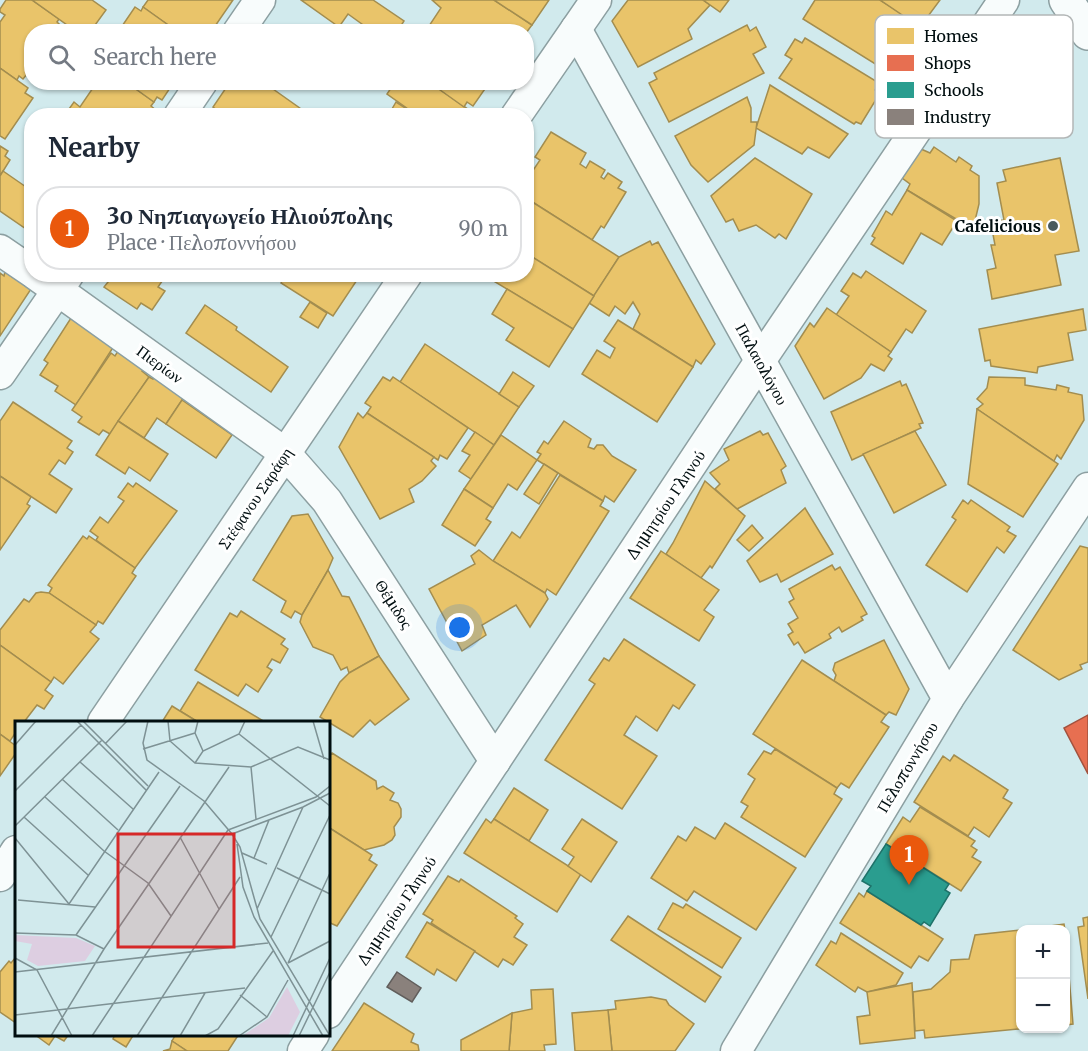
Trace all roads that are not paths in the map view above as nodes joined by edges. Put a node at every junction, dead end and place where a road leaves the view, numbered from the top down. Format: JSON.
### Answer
{"nodes":[{"id":1,"x":260,"y":0,"type":"edge"},
{"id":2,"x":596,"y":0,"type":"edge"},
{"id":3,"x":1004,"y":0,"type":"edge"},
{"id":4,"x":1066,"y":0,"type":"edge"},
{"id":5,"x":994,"y":15,"type":"edge"},
{"id":6,"x":244,"y":24,"type":"edge"},
{"id":7,"x":576,"y":29,"type":"junction"},
{"id":8,"x":1088,"y":33,"type":"edge"},
{"id":9,"x":197,"y":90,"type":"edge"},
{"id":10,"x":534,"y":90,"type":"edge"},
{"id":11,"x":534,"y":90,"type":"edge"},
{"id":12,"x":184,"y":108,"type":"edge"},
{"id":13,"x":522,"y":108,"type":"edge"},
{"id":14,"x":911,"y":138,"type":"edge"},
{"id":15,"x":0,"y":250,"type":"edge"},
{"id":16,"x":24,"y":264,"type":"edge"},
{"id":17,"x":46,"y":282,"type":"edge"},
{"id":18,"x":53,"y":282,"type":"edge"},
{"id":19,"x":402,"y":282,"type":"edge"},
{"id":20,"x":760,"y":362,"type":"junction"},
{"id":21,"x":0,"y":374,"type":"edge"},
{"id":22,"x":285,"y":453,"type":"junction"},
{"id":23,"x":1088,"y":488,"type":"edge"},
{"id":24,"x":948,"y":699,"type":"junction"},
{"id":25,"x":104,"y":721,"type":"edge"},
{"id":26,"x":495,"y":761,"type":"junction"},
{"id":27,"x":15,"y":853,"type":"edge"},
{"id":28,"x":0,"y":876,"type":"edge"},
{"id":29,"x":330,"y":1010,"type":"edge"},
{"id":30,"x":313,"y":1036,"type":"edge"},
{"id":31,"x":303,"y":1051,"type":"edge"},
{"id":32,"x":736,"y":1051,"type":"edge"}],
"edges":[{"from":1,"to":6,"type":"street"},
{"from":2,"to":7,"type":"street"},
{"from":3,"to":5,"type":"street","name":"Δημητρίου Γληνού"},
{"from":4,"to":8,"type":"street"},
{"from":7,"to":10,"type":"street"},
{"from":7,"to":20,"type":"street","name":"Παλαιολόγου"},
{"from":9,"to":12,"type":"street"},
{"from":11,"to":13,"type":"street"},
{"from":14,"to":20,"type":"street","name":"Δημητρίου Γληνού"},
{"from":15,"to":16,"type":"street","name":"Πιερίων"},
{"from":17,"to":21,"type":"street"},
{"from":18,"to":22,"type":"street","name":"Πιερίων"},
{"from":19,"to":22,"type":"street","name":"Στέφανου Σαράφη"},
{"from":20,"to":24,"type":"street","name":"Παλαιολόγου"},
{"from":20,"to":26,"type":"street","name":"Δημητρίου Γληνού"},
{"from":22,"to":25,"type":"street","name":"Στέφανου Σαράφη"},
{"from":22,"to":26,"type":"street","name":"Θέμιδος"},
{"from":23,"to":24,"type":"street","name":"Πελοποννήσου"},
{"from":24,"to":32,"type":"street","name":"Πελοποννήσου"},
{"from":26,"to":29,"type":"street","name":"Δημητρίου Γληνού"},
{"from":27,"to":28,"type":"street"},
{"from":30,"to":31,"type":"street"}]}
